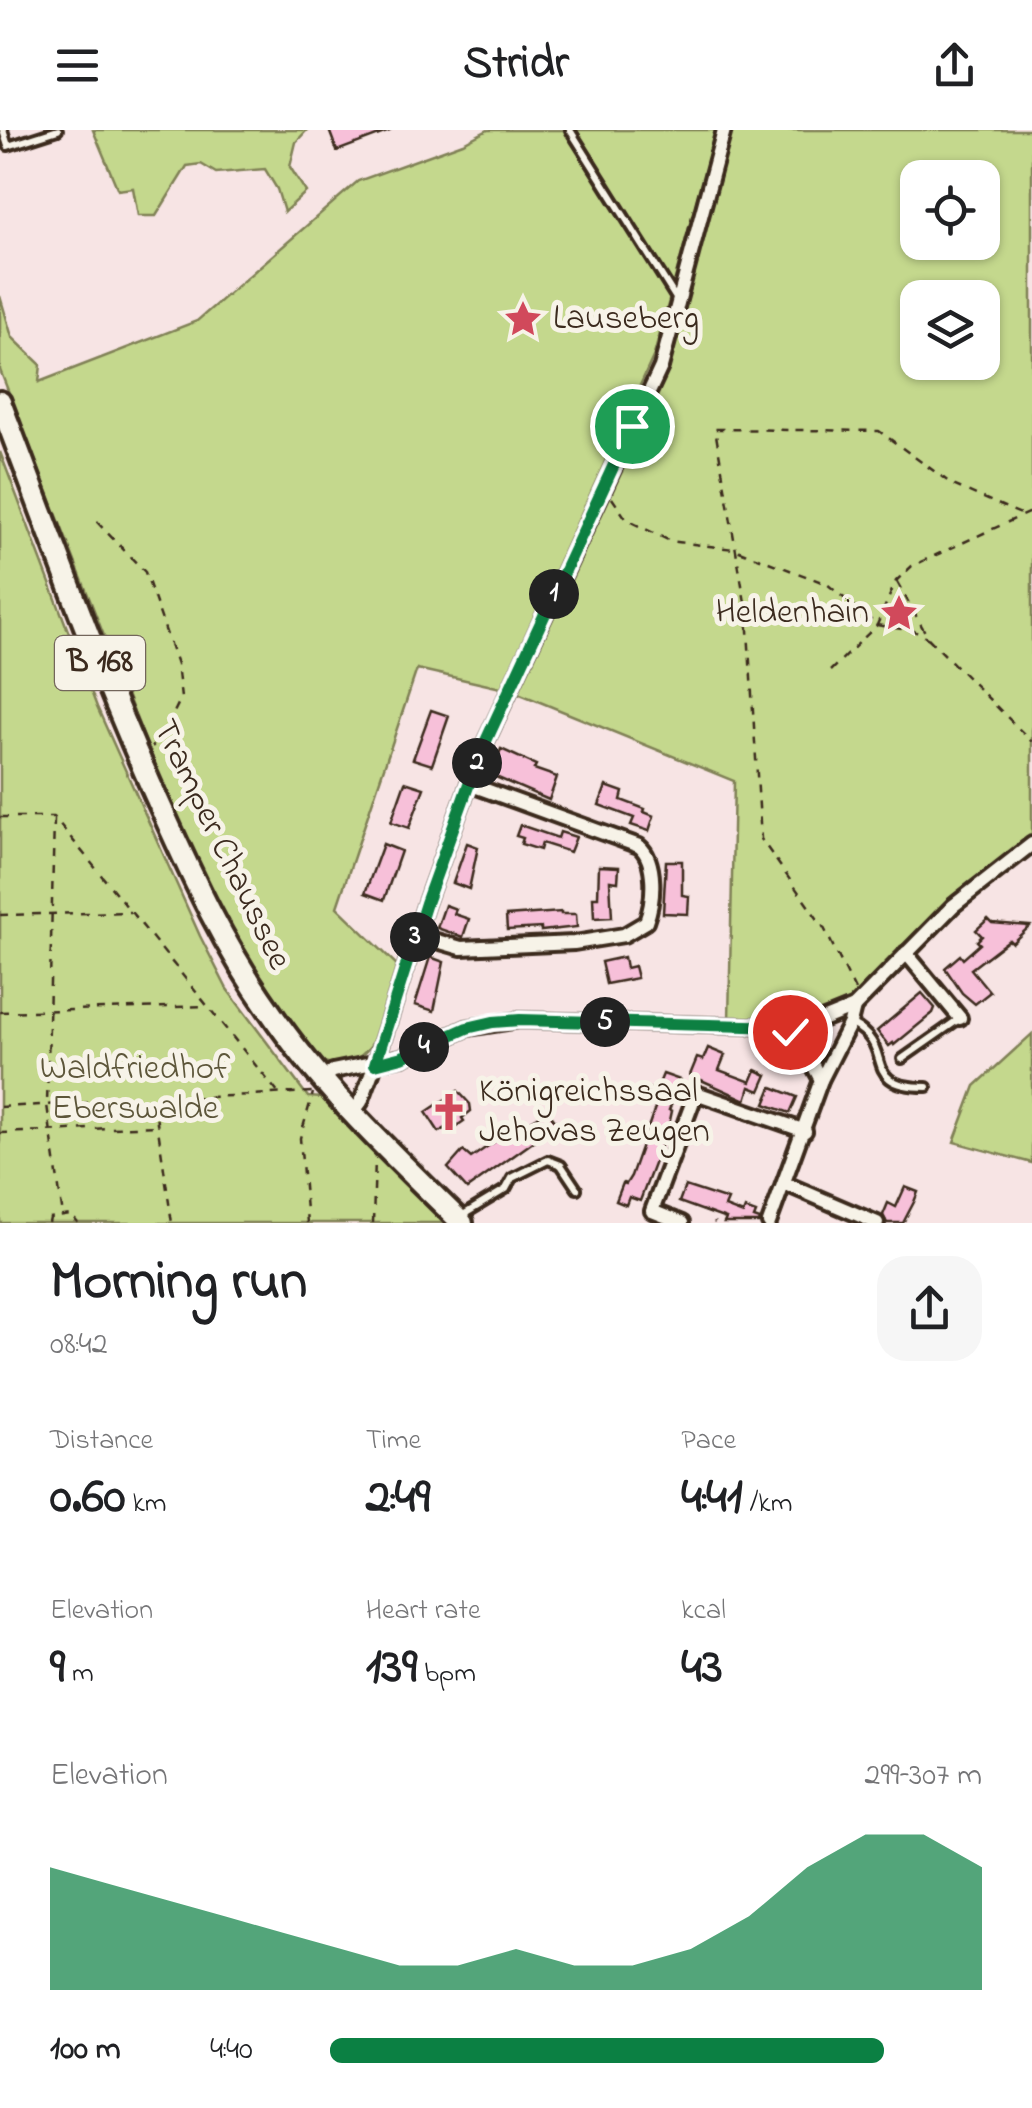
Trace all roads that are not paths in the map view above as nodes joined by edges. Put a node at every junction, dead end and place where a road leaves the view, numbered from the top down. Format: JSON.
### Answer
{"nodes":[{"id":1,"x":2,"y":130,"type":"edge"},
{"id":2,"x":58,"y":130,"type":"edge"},
{"id":3,"x":570,"y":130,"type":"edge"},
{"id":4,"x":724,"y":130,"type":"edge"},
{"id":5,"x":680,"y":305,"type":"junction"},
{"id":6,"x":0,"y":402,"type":"edge"},
{"id":7,"x":469,"y":784,"type":"junction"},
{"id":8,"x":1032,"y":844,"type":"edge"},
{"id":9,"x":416,"y":935,"type":"junction"},
{"id":10,"x":906,"y":954,"type":"junction"},
{"id":11,"x":857,"y":1005,"type":"junction"},
{"id":12,"x":960,"y":1018,"type":"joint"},
{"id":13,"x":850,"y":1023,"type":"junction"},
{"id":14,"x":786,"y":1027,"type":"junction"},
{"id":15,"x":902,"y":1059,"type":"dead end"},
{"id":16,"x":375,"y":1064,"type":"junction"},
{"id":17,"x":323,"y":1079,"type":"junction"},
{"id":18,"x":821,"y":1080,"type":"junction"},
{"id":19,"x":927,"y":1087,"type":"dead end"},
{"id":20,"x":352,"y":1114,"type":"junction"},
{"id":21,"x":804,"y":1131,"type":"junction"},
{"id":22,"x":786,"y":1184,"type":"junction"},
{"id":23,"x":578,"y":1189,"type":"dead end"},
{"id":24,"x":460,"y":1221,"type":"edge"},
{"id":25,"x":682,"y":1223,"type":"edge"},
{"id":26,"x":769,"y":1223,"type":"edge"},
{"id":27,"x":876,"y":1223,"type":"edge"}],
"edges":[{"from":1,"to":2,"type":"lane"},
{"from":3,"to":5,"type":"lane"},
{"from":4,"to":5,"type":"street"},
{"from":5,"to":7,"type":"street"},
{"from":6,"to":17,"type":"main road","name":"Tramper Chaussee","number":"B 168"},
{"from":7,"to":9,"type":"street"},
{"from":7,"to":9,"type":"street"},
{"from":8,"to":10,"type":"street"},
{"from":9,"to":16,"type":"street"},
{"from":10,"to":11,"type":"street"},
{"from":10,"to":12,"type":"street"},
{"from":11,"to":13,"type":"street"},
{"from":11,"to":14,"type":"street"},
{"from":12,"to":15,"type":"lane"},
{"from":13,"to":18,"type":"street"},
{"from":13,"to":19,"type":"lane"},
{"from":14,"to":16,"type":"street"},
{"from":14,"to":18,"type":"street"},
{"from":16,"to":17,"type":"street"},
{"from":16,"to":20,"type":"street"},
{"from":17,"to":20,"type":"main road","number":"B 168"},
{"from":18,"to":21,"type":"street"},
{"from":20,"to":24,"type":"main road","number":"B 168"},
{"from":21,"to":22,"type":"street"},
{"from":21,"to":25,"type":"street"},
{"from":22,"to":26,"type":"street"},
{"from":22,"to":27,"type":"street"},
{"from":23,"to":24,"type":"lane"}]}
